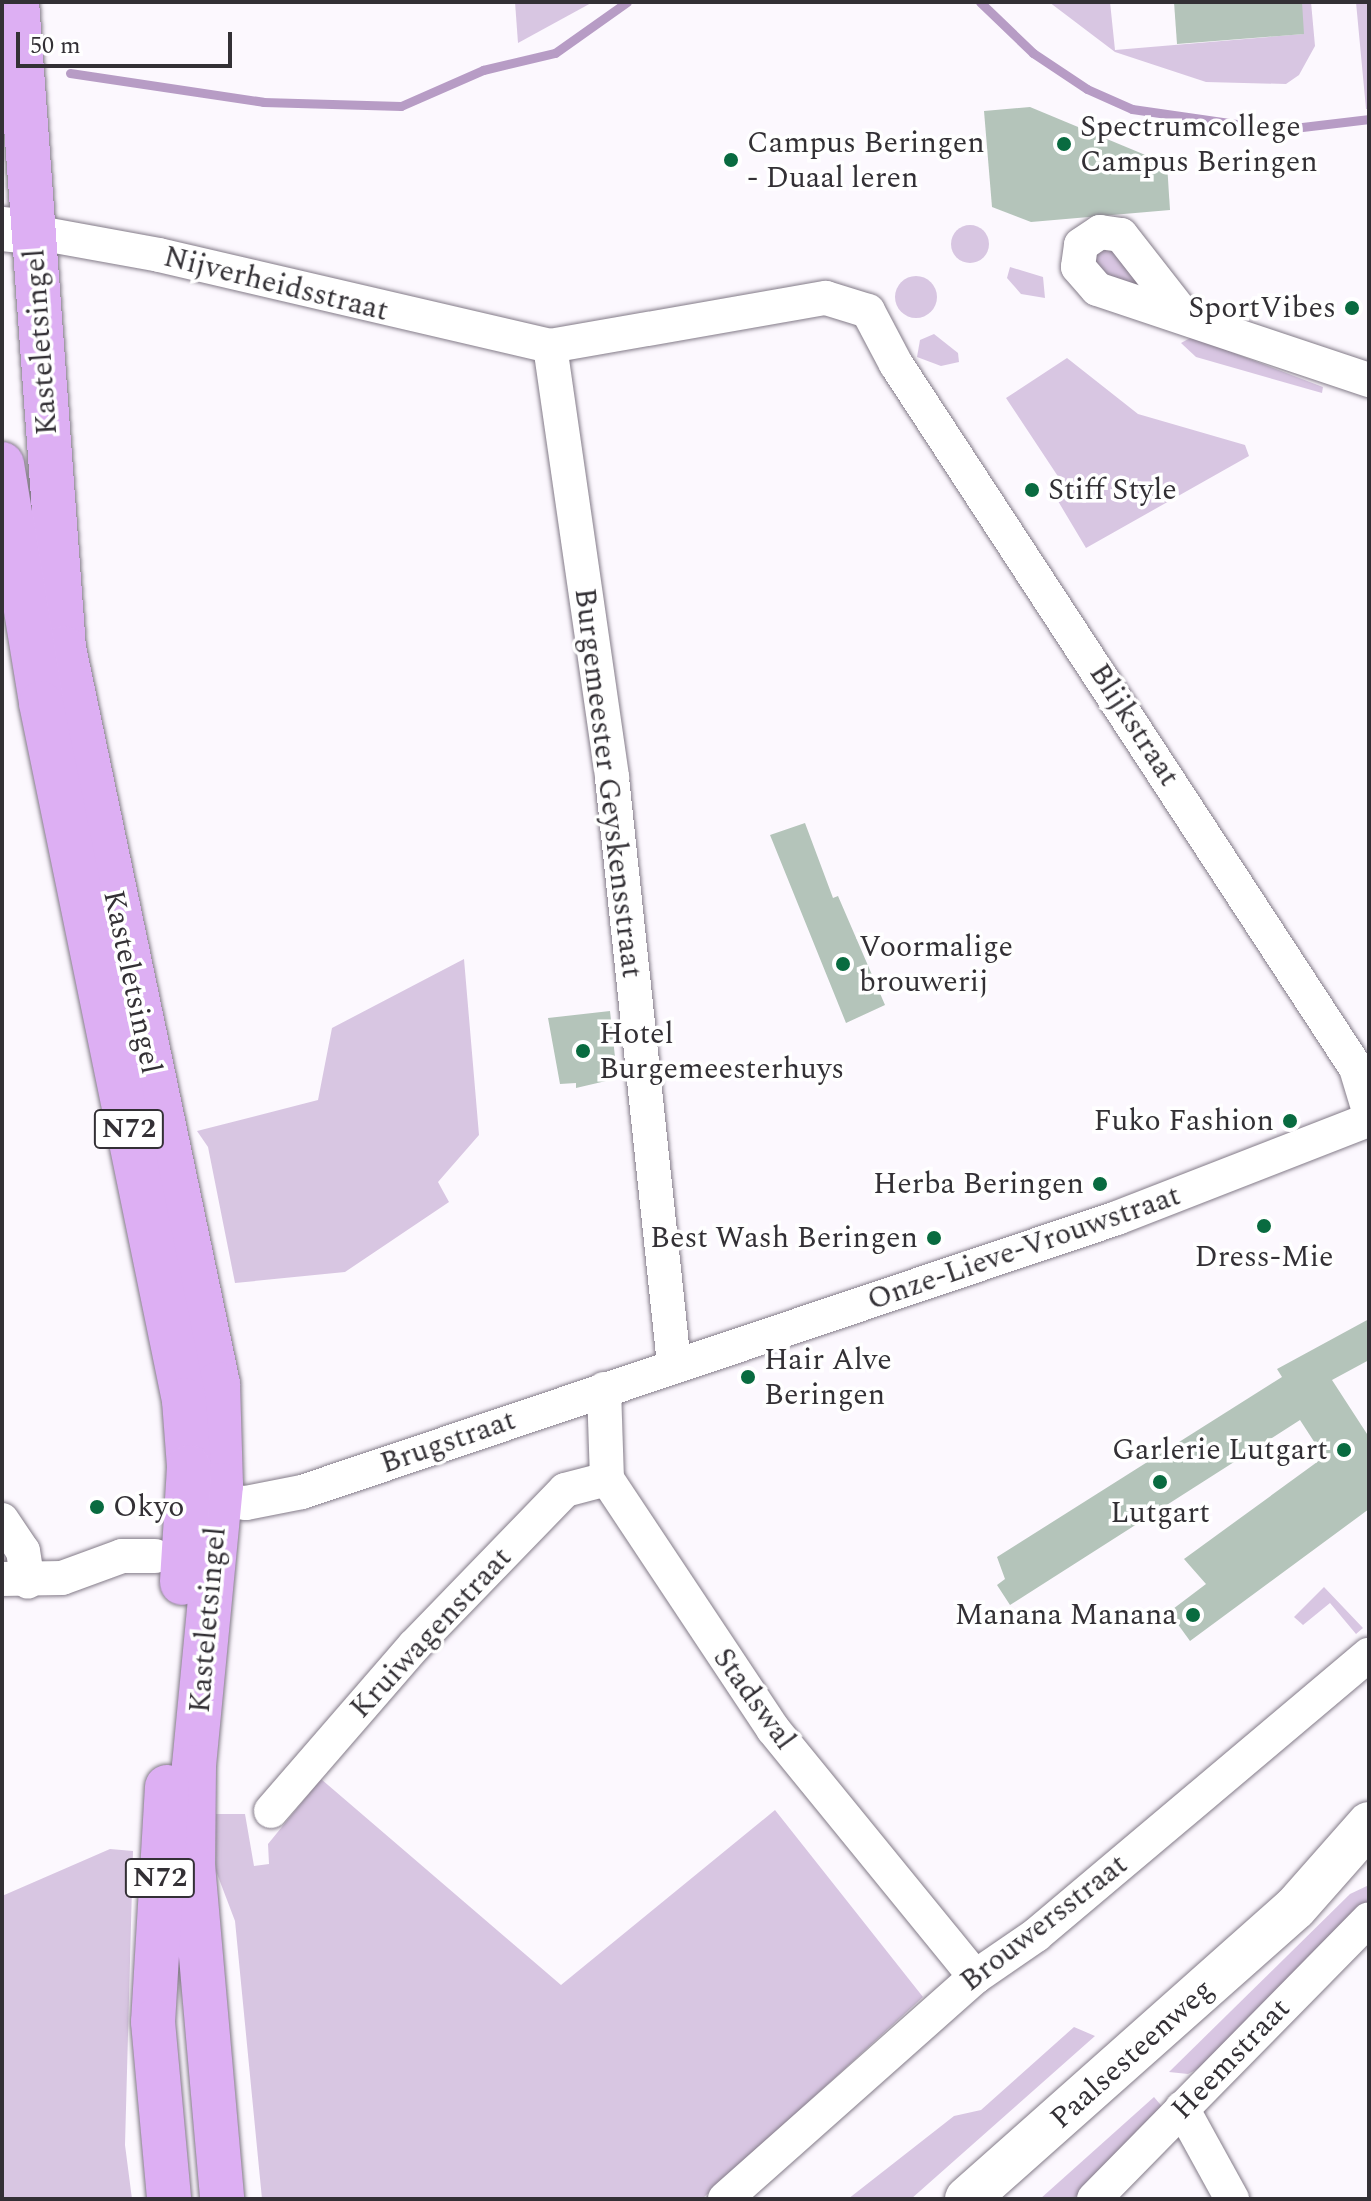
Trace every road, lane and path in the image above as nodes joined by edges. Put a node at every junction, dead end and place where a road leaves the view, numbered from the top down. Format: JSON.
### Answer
{"nodes":[{"id":1,"x":17,"y":2,"type":"edge"},
{"id":2,"x":17,"y":230,"type":"edge"},
{"id":3,"x":1182,"y":313,"type":"dead end"},
{"id":4,"x":550,"y":346,"type":"junction"},
{"id":5,"x":1369,"y":380,"type":"edge"},
{"id":6,"x":2,"y":464,"type":"edge"},
{"id":7,"x":1369,"y":1111,"type":"edge"},
{"id":8,"x":1369,"y":1120,"type":"edge"},
{"id":9,"x":674,"y":1364,"type":"junction"},
{"id":10,"x":604,"y":1389,"type":"junction"},
{"id":11,"x":607,"y":1479,"type":"junction"},
{"id":12,"x":219,"y":1501,"type":"junction"},
{"id":13,"x":2,"y":1520,"type":"edge"},
{"id":14,"x":155,"y":1556,"type":"dead end"},
{"id":15,"x":15,"y":1581,"type":"edge"},
{"id":16,"x":1369,"y":1655,"type":"edge"},
{"id":17,"x":271,"y":1811,"type":"dead end"},
{"id":18,"x":1369,"y":1824,"type":"edge"},
{"id":19,"x":1369,"y":1858,"type":"edge"},
{"id":20,"x":1295,"y":1908,"type":"junction"},
{"id":21,"x":1369,"y":1919,"type":"edge"},
{"id":22,"x":975,"y":1977,"type":"junction"},
{"id":23,"x":1182,"y":2108,"type":"junction"},
{"id":24,"x":169,"y":2199,"type":"edge"},
{"id":25,"x":222,"y":2199,"type":"edge"},
{"id":26,"x":725,"y":2199,"type":"edge"},
{"id":27,"x":967,"y":2199,"type":"edge"},
{"id":28,"x":1094,"y":2199,"type":"edge"},
{"id":29,"x":1232,"y":2199,"type":"edge"}],
"edges":[{"from":1,"to":2,"type":"main road","name":"Kasteletsingel","number":"N72"},
{"from":2,"to":4,"type":"street","name":"Nijverheidsstraat"},
{"from":2,"to":12,"type":"main road","name":"Kasteletsingel","number":"N72"},
{"from":3,"to":5,"type":"street"},
{"from":4,"to":7,"type":"street","name":"Blijkstraat"},
{"from":4,"to":9,"type":"street","name":"Burgemeester Geyskensstraat"},
{"from":6,"to":24,"type":"main road","name":"Kasteletsingel","number":"N72"},
{"from":8,"to":9,"type":"street","name":"Onze-Lieve-Vrouwstraat"},
{"from":9,"to":10,"type":"street","name":"Brugstraat"},
{"from":10,"to":11,"type":"street"},
{"from":10,"to":12,"type":"street","name":"Brugstraat"},
{"from":11,"to":17,"type":"street","name":"Kruiwagenstraat"},
{"from":11,"to":22,"type":"street","name":"Stadswal"},
{"from":12,"to":25,"type":"main road","name":"Kasteletsingel","number":"N72"},
{"from":13,"to":15,"type":"street"},
{"from":14,"to":15,"type":"street"},
{"from":16,"to":22,"type":"street","name":"Brouwersstraat"},
{"from":18,"to":20,"type":"street","name":"Paalsesteenweg"},
{"from":19,"to":20,"type":"street","name":"Paalsesteenweg"},
{"from":20,"to":27,"type":"street","name":"Paalsesteenweg"},
{"from":21,"to":23,"type":"street","name":"Heemstraat"},
{"from":22,"to":26,"type":"street","name":"Brouwersstraat"},
{"from":23,"to":28,"type":"street","name":"Heemstraat"},
{"from":23,"to":29,"type":"street"}]}
